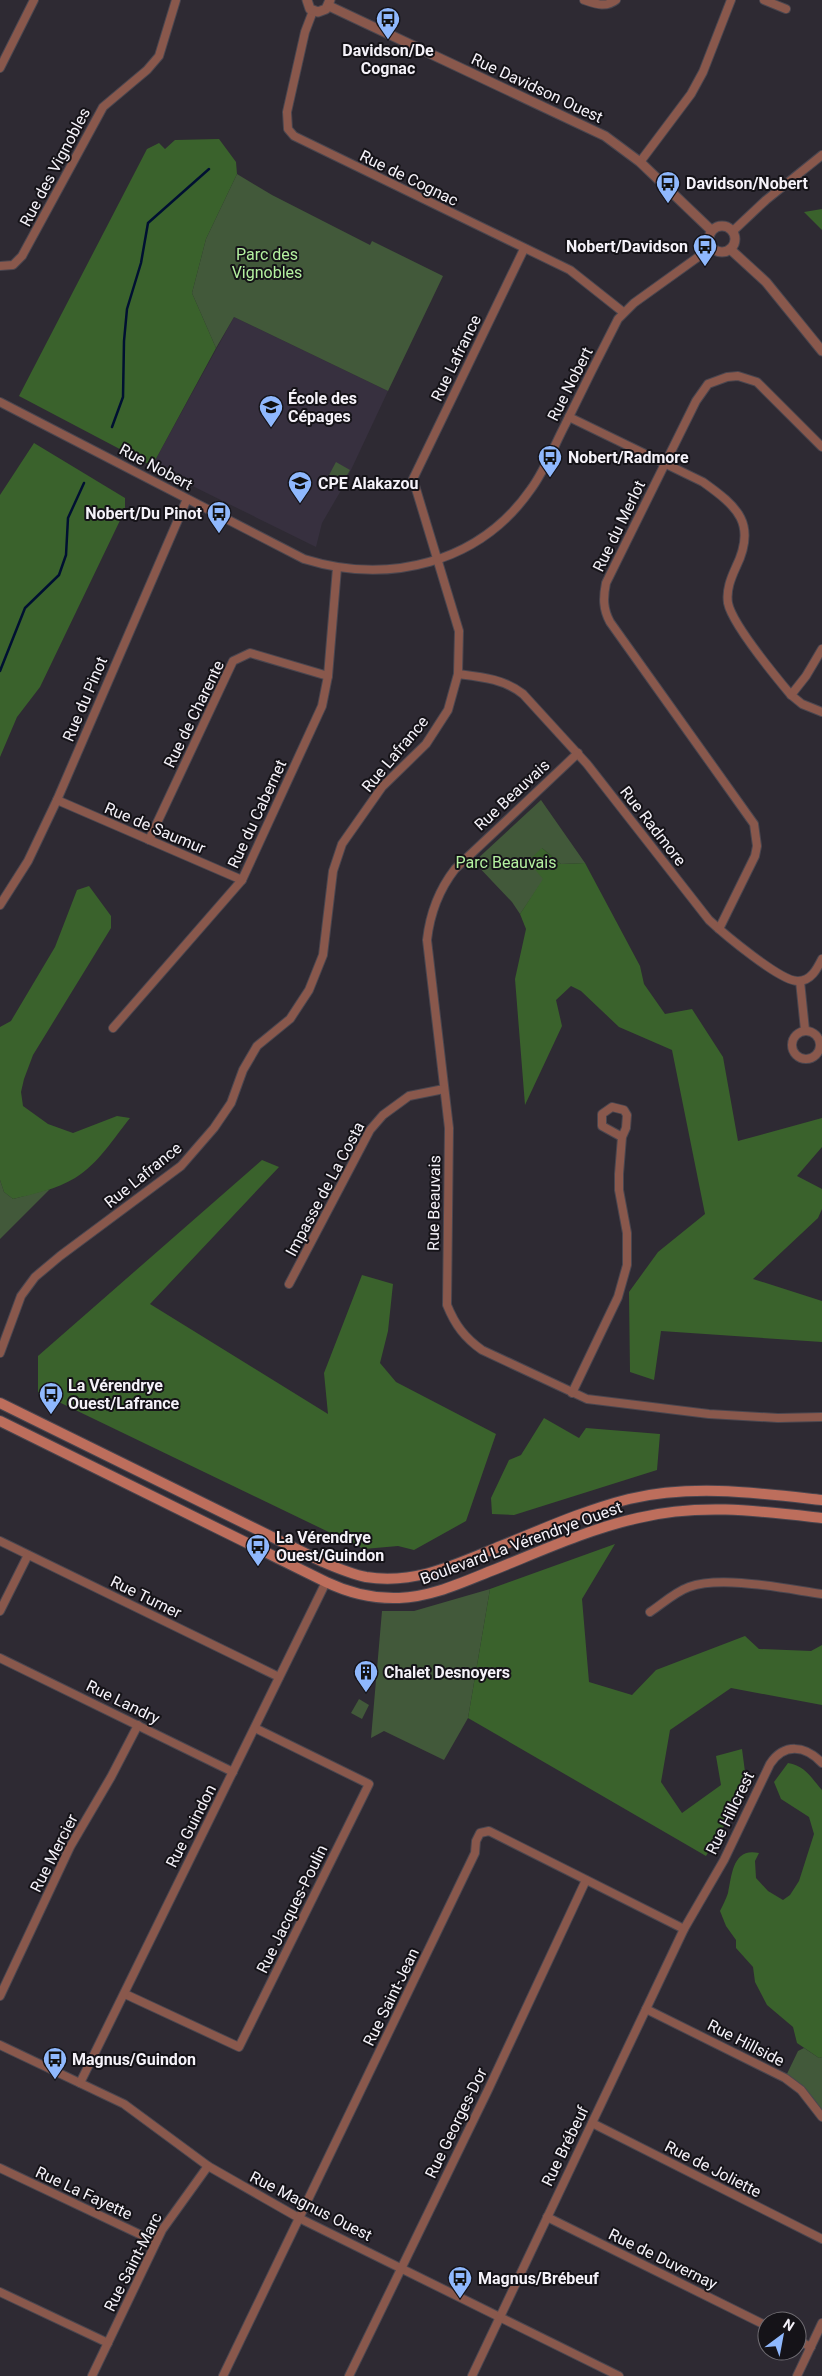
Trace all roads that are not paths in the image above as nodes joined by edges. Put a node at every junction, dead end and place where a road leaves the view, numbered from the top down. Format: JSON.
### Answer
{"nodes":[{"id":1,"x":34,"y":0,"type":"edge"},
{"id":2,"x":176,"y":0,"type":"edge"},
{"id":3,"x":307,"y":0,"type":"edge"},
{"id":4,"x":584,"y":0,"type":"edge"},
{"id":5,"x":616,"y":0,"type":"edge"},
{"id":6,"x":731,"y":0,"type":"edge"},
{"id":7,"x":764,"y":0,"type":"edge"},
{"id":8,"x":329,"y":3,"type":"edge"},
{"id":9,"x":786,"y":9,"type":"dead end"},
{"id":10,"x":313,"y":11,"type":"junction"},
{"id":11,"x":0,"y":68,"type":"edge"},
{"id":12,"x":822,"y":155,"type":"edge"},
{"id":13,"x":640,"y":162,"type":"junction"},
{"id":14,"x":711,"y":230,"type":"junction"},
{"id":15,"x":733,"y":231,"type":"junction"},
{"id":16,"x":712,"y":247,"type":"junction"},
{"id":17,"x":524,"y":249,"type":"junction"},
{"id":18,"x":730,"y":249,"type":"junction"},
{"id":19,"x":0,"y":266,"type":"edge"},
{"id":20,"x":623,"y":312,"type":"junction"},
{"id":21,"x":822,"y":351,"type":"edge"},
{"id":22,"x":0,"y":402,"type":"edge"},
{"id":23,"x":569,"y":417,"type":"junction"},
{"id":24,"x":822,"y":447,"type":"edge"},
{"id":25,"x":665,"y":462,"type":"junction"},
{"id":26,"x":187,"y":499,"type":"junction"},
{"id":27,"x":438,"y":560,"type":"junction"},
{"id":28,"x":336,"y":568,"type":"junction"},
{"id":29,"x":822,"y":649,"type":"edge"},
{"id":30,"x":458,"y":674,"type":"junction"},
{"id":31,"x":328,"y":676,"type":"junction"},
{"id":32,"x":791,"y":695,"type":"junction"},
{"id":33,"x":822,"y":712,"type":"edge"},
{"id":34,"x":578,"y":753,"type":"junction"},
{"id":35,"x":57,"y":800,"type":"junction"},
{"id":36,"x":149,"y":840,"type":"junction"},
{"id":37,"x":242,"y":880,"type":"junction"},
{"id":38,"x":0,"y":905,"type":"edge"},
{"id":39,"x":719,"y":929,"type":"junction"},
{"id":40,"x":822,"y":959,"type":"edge"},
{"id":41,"x":800,"y":981,"type":"junction"},
{"id":42,"x":113,"y":1028,"type":"dead end"},
{"id":43,"x":805,"y":1030,"type":"dead end"},
{"id":44,"x":444,"y":1089,"type":"junction"},
{"id":45,"x":622,"y":1137,"type":"dead end"},
{"id":46,"x":289,"y":1284,"type":"dead end"},
{"id":47,"x":0,"y":1353,"type":"edge"},
{"id":48,"x":572,"y":1394,"type":"junction"},
{"id":49,"x":0,"y":1404,"type":"edge"},
{"id":50,"x":822,"y":1417,"type":"edge"},
{"id":51,"x":0,"y":1421,"type":"edge"},
{"id":52,"x":822,"y":1500,"type":"edge"},
{"id":53,"x":822,"y":1518,"type":"edge"},
{"id":54,"x":0,"y":1541,"type":"edge"},
{"id":55,"x":28,"y":1555,"type":"junction"},
{"id":56,"x":326,"y":1582,"type":"junction"},
{"id":57,"x":822,"y":1594,"type":"edge"},
{"id":58,"x":0,"y":1611,"type":"edge"},
{"id":59,"x":650,"y":1612,"type":"dead end"},
{"id":60,"x":0,"y":1658,"type":"edge"},
{"id":61,"x":279,"y":1677,"type":"junction"},
{"id":62,"x":138,"y":1725,"type":"junction"},
{"id":63,"x":255,"y":1728,"type":"junction"},
{"id":64,"x":822,"y":1763,"type":"edge"},
{"id":65,"x":234,"y":1772,"type":"junction"},
{"id":66,"x":586,"y":1880,"type":"junction"},
{"id":67,"x":684,"y":1929,"type":"junction"},
{"id":68,"x":125,"y":1994,"type":"junction"},
{"id":69,"x":0,"y":1996,"type":"edge"},
{"id":70,"x":646,"y":2009,"type":"junction"},
{"id":71,"x":0,"y":2045,"type":"edge"},
{"id":72,"x":80,"y":2083,"type":"junction"},
{"id":73,"x":822,"y":2117,"type":"edge"},
{"id":74,"x":592,"y":2123,"type":"junction"},
{"id":75,"x":208,"y":2166,"type":"junction"},
{"id":76,"x":0,"y":2168,"type":"edge"},
{"id":77,"x":546,"y":2217,"type":"junction"},
{"id":78,"x":300,"y":2218,"type":"junction"},
{"id":79,"x":822,"y":2239,"type":"edge"},
{"id":80,"x":156,"y":2242,"type":"junction"},
{"id":81,"x":401,"y":2268,"type":"junction"},
{"id":82,"x":0,"y":2292,"type":"edge"},
{"id":83,"x":500,"y":2318,"type":"junction"},
{"id":84,"x":757,"y":2321,"type":"edge"},
{"id":85,"x":822,"y":2324,"type":"edge"},
{"id":86,"x":108,"y":2343,"type":"junction"},
{"id":87,"x":807,"y":2345,"type":"edge"},
{"id":88,"x":811,"y":2347,"type":"junction"},
{"id":89,"x":92,"y":2376,"type":"edge"},
{"id":90,"x":223,"y":2376,"type":"edge"},
{"id":91,"x":349,"y":2376,"type":"edge"},
{"id":92,"x":472,"y":2376,"type":"edge"},
{"id":93,"x":619,"y":2376,"type":"edge"},
{"id":94,"x":797,"y":2376,"type":"edge"}],
"edges":[{"from":1,"to":11,"type":"street"},
{"from":2,"to":19,"type":"street","name":"Rue des Vignobles"},
{"from":3,"to":10,"type":"street"},
{"from":4,"to":5,"type":"street"},
{"from":6,"to":13,"type":"street"},
{"from":7,"to":9,"type":"street"},
{"from":8,"to":10,"type":"street"},
{"from":8,"to":13,"type":"street","name":"Rue Davidson Ouest"},
{"from":10,"to":17,"type":"street","name":"Rue de Cognac"},
{"from":12,"to":15,"type":"street"},
{"from":13,"to":14,"type":"street","name":"Rue Davidson Ouest"},
{"from":14,"to":15,"type":"street"},
{"from":14,"to":16,"type":"street"},
{"from":15,"to":18,"type":"street"},
{"from":16,"to":18,"type":"street"},
{"from":16,"to":20,"type":"street","name":"Rue Nobert"},
{"from":17,"to":20,"type":"street","name":"Rue de Cognac"},
{"from":17,"to":27,"type":"street","name":"Rue Lafrance"},
{"from":18,"to":21,"type":"street"},
{"from":20,"to":23,"type":"street","name":"Rue Nobert"},
{"from":22,"to":26,"type":"street","name":"Rue Nobert"},
{"from":23,"to":25,"type":"street"},
{"from":23,"to":27,"type":"street","name":"Rue Nobert"},
{"from":24,"to":25,"type":"street","name":"Rue du Merlot"},
{"from":25,"to":32,"type":"street"},
{"from":25,"to":39,"type":"street","name":"Rue du Merlot"},
{"from":26,"to":28,"type":"street","name":"Rue Nobert"},
{"from":26,"to":35,"type":"street","name":"Rue du Pinot"},
{"from":27,"to":28,"type":"street","name":"Rue Nobert"},
{"from":27,"to":30,"type":"street","name":"Rue Lafrance"},
{"from":28,"to":31,"type":"street","name":"Rue du Cabernet"},
{"from":29,"to":32,"type":"street"},
{"from":30,"to":34,"type":"street","name":"Rue Radmore"},
{"from":30,"to":47,"type":"street","name":"Rue Lafrance"},
{"from":31,"to":36,"type":"street","name":"Rue de Charente"},
{"from":31,"to":37,"type":"street","name":"Rue du Cabernet"},
{"from":32,"to":33,"type":"street"},
{"from":34,"to":39,"type":"street","name":"Rue Radmore"},
{"from":34,"to":44,"type":"street","name":"Rue Beauvais"},
{"from":35,"to":36,"type":"street","name":"Rue de Saumur"},
{"from":35,"to":38,"type":"street","name":"Rue du Pinot"},
{"from":36,"to":37,"type":"street","name":"Rue de Saumur"},
{"from":37,"to":42,"type":"street","name":"Rue du Cabernet"},
{"from":39,"to":41,"type":"street","name":"Rue Radmore"},
{"from":40,"to":41,"type":"street"},
{"from":41,"to":43,"type":"street"},
{"from":44,"to":46,"type":"street","name":"Impasse de La Costa"},
{"from":44,"to":48,"type":"street","name":"Rue Beauvais"},
{"from":45,"to":48,"type":"street"},
{"from":48,"to":50,"type":"street","name":"Rue Beauvais"},
{"from":49,"to":52,"type":"main road","name":"Boulevard La Vérendrye Ouest"},
{"from":51,"to":56,"type":"main road","name":"Boulevard La Vérendrye Ouest"},
{"from":53,"to":56,"type":"main road","name":"Boulevard La Vérendrye Ouest"},
{"from":54,"to":55,"type":"street","name":"Rue Turner"},
{"from":55,"to":58,"type":"street"},
{"from":55,"to":61,"type":"street","name":"Rue Turner"},
{"from":56,"to":61,"type":"street","name":"Rue Guindon"},
{"from":57,"to":59,"type":"street"},
{"from":60,"to":62,"type":"street","name":"Rue Landry"},
{"from":61,"to":63,"type":"street","name":"Rue Guindon"},
{"from":62,"to":65,"type":"street","name":"Rue Landry"},
{"from":62,"to":69,"type":"street","name":"Rue Mercier"},
{"from":63,"to":65,"type":"street","name":"Rue Guindon"},
{"from":63,"to":68,"type":"street","name":"Rue Jacques-Poulin"},
{"from":64,"to":67,"type":"street","name":"Rue Hillcrest"},
{"from":65,"to":68,"type":"street","name":"Rue Guindon"},
{"from":66,"to":67,"type":"street","name":"Rue Saint-Jean"},
{"from":66,"to":78,"type":"street","name":"Rue Saint-Jean"},
{"from":66,"to":81,"type":"street","name":"Rue Georges-Dor"},
{"from":67,"to":70,"type":"street","name":"Rue Brébeuf"},
{"from":68,"to":72,"type":"street","name":"Rue Guindon"},
{"from":70,"to":73,"type":"street","name":"Rue Hillside"},
{"from":70,"to":74,"type":"street","name":"Rue Brébeuf"},
{"from":71,"to":72,"type":"street","name":"Rue Magnus Ouest"},
{"from":72,"to":75,"type":"street","name":"Rue Magnus Ouest"},
{"from":74,"to":77,"type":"street","name":"Rue Brébeuf"},
{"from":74,"to":79,"type":"street","name":"Rue de Joliette"},
{"from":75,"to":78,"type":"street","name":"Rue Magnus Ouest"},
{"from":75,"to":80,"type":"street","name":"Rue Saint-Marc"},
{"from":76,"to":80,"type":"street","name":"Rue La Fayette"},
{"from":77,"to":83,"type":"street","name":"Rue Brébeuf"},
{"from":77,"to":84,"type":"street","name":"Rue de Duvernay"},
{"from":78,"to":81,"type":"street","name":"Rue Magnus Ouest"},
{"from":78,"to":90,"type":"street","name":"Rue Saint-Jean"},
{"from":80,"to":86,"type":"street","name":"Rue Saint-Marc"},
{"from":81,"to":83,"type":"street","name":"Rue Magnus Ouest"},
{"from":81,"to":91,"type":"street","name":"Rue Georges-Dor"},
{"from":82,"to":86,"type":"street"},
{"from":83,"to":92,"type":"street","name":"Rue Brébeuf"},
{"from":83,"to":93,"type":"street","name":"Rue Magnus Ouest"},
{"from":85,"to":88,"type":"street"},
{"from":86,"to":89,"type":"street","name":"Rue Saint-Marc"},
{"from":87,"to":88,"type":"street"},
{"from":88,"to":94,"type":"street"}]}
